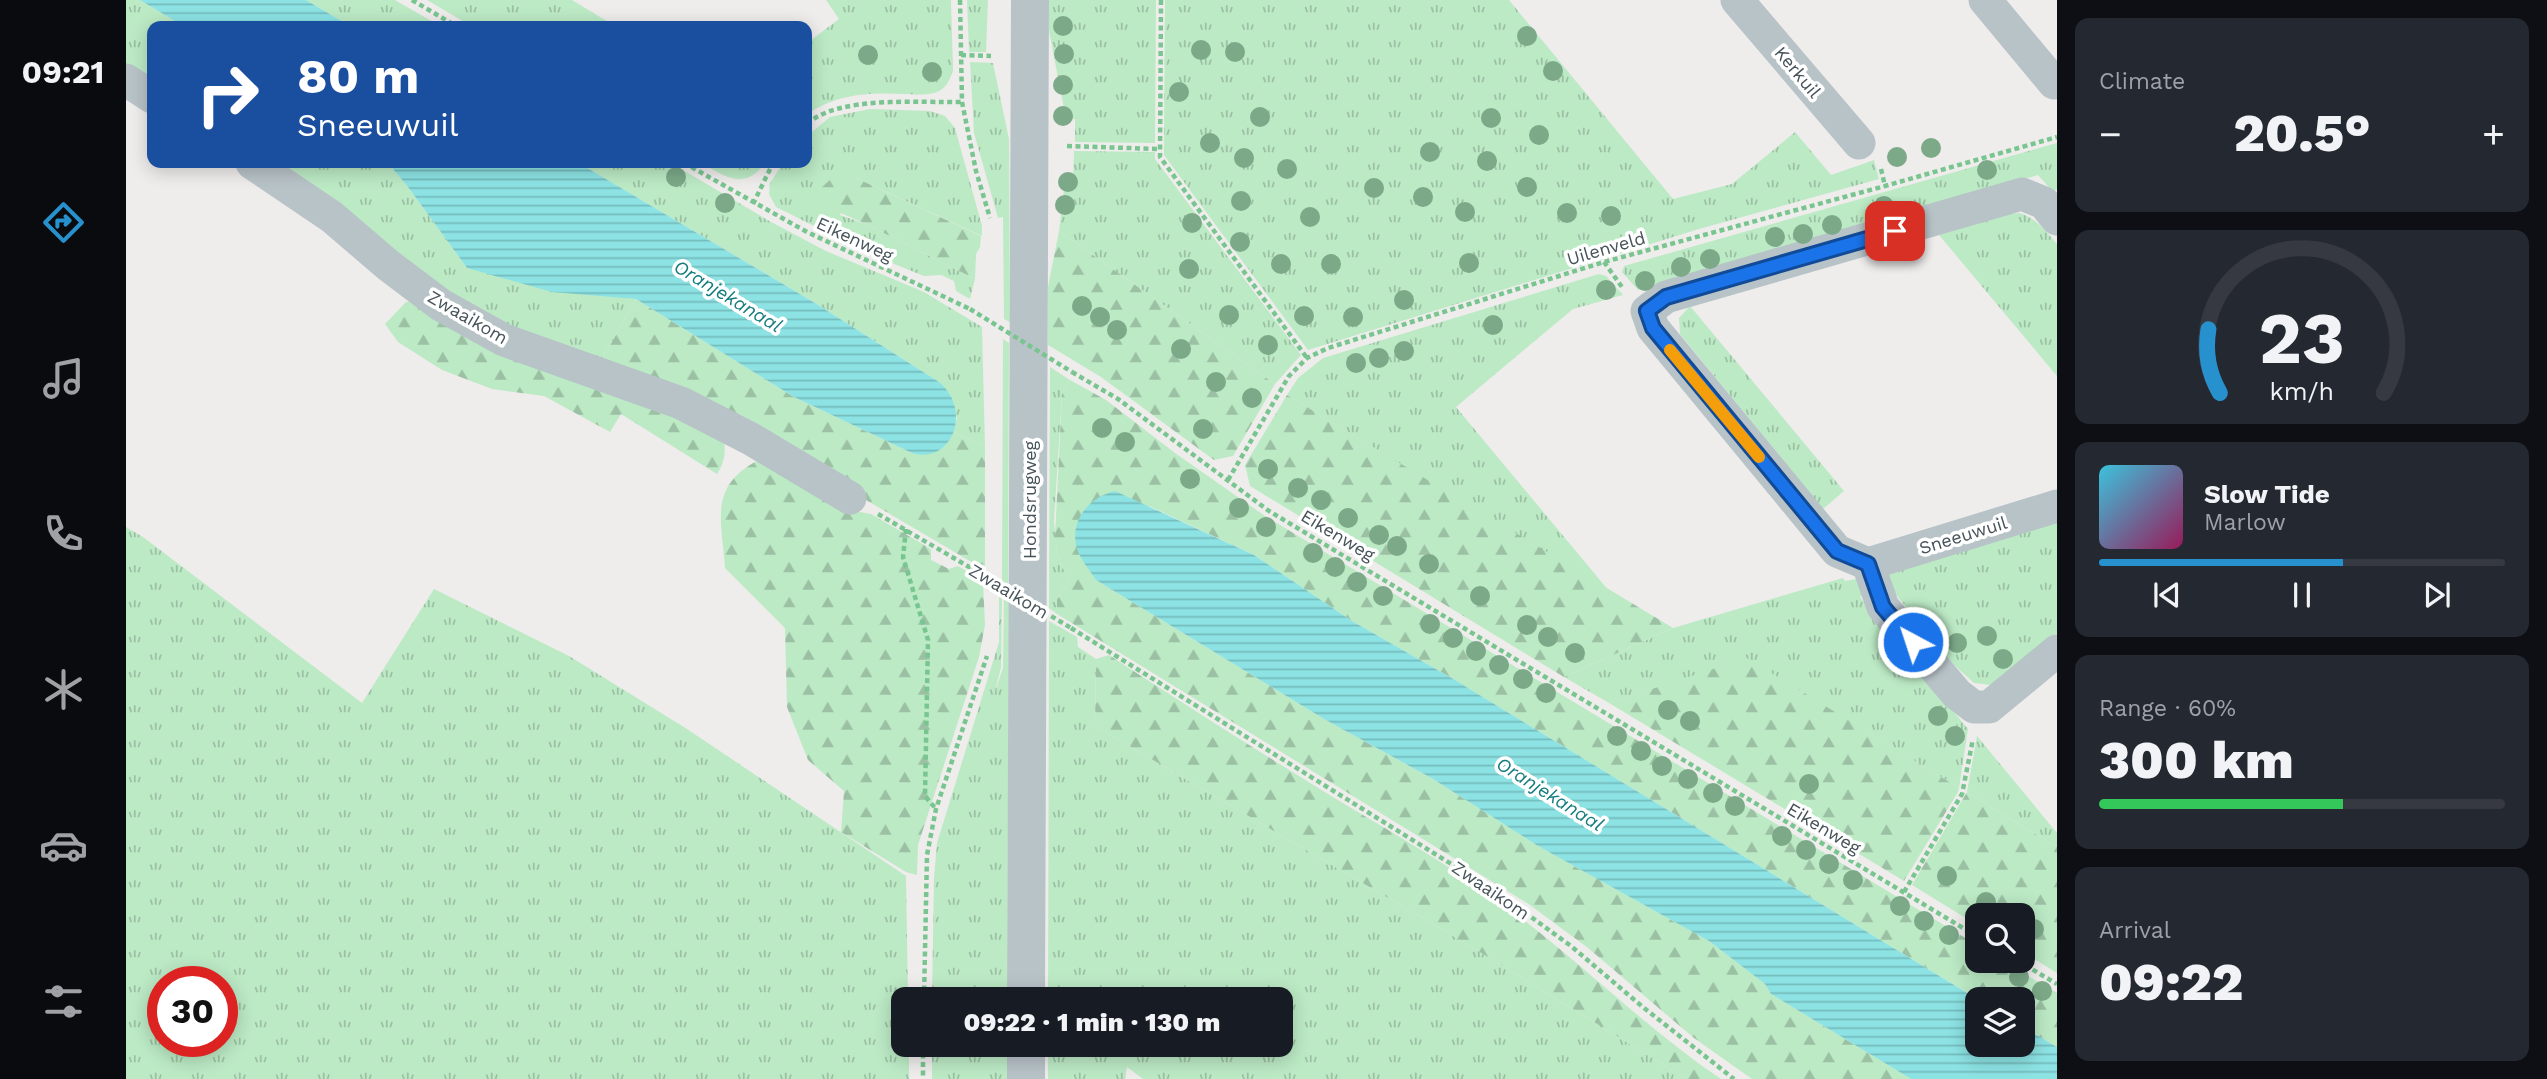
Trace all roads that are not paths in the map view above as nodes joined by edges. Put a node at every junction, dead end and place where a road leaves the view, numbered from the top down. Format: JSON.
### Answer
{"nodes":[{"id":1,"x":1030,"y":0,"type":"edge"},
{"id":2,"x":1737,"y":0,"type":"edge"},
{"id":3,"x":1985,"y":0,"type":"edge"},
{"id":4,"x":126,"y":80,"type":"edge"},
{"id":5,"x":2054,"y":83,"type":"dead end"},
{"id":6,"x":147,"y":94,"type":"edge"},
{"id":7,"x":1859,"y":144,"type":"dead end"},
{"id":8,"x":259,"y":168,"type":"edge"},
{"id":9,"x":2057,"y":219,"type":"edge"},
{"id":10,"x":850,"y":498,"type":"road end"},
{"id":11,"x":2057,"y":506,"type":"edge"},
{"id":12,"x":1868,"y":564,"type":"junction"},
{"id":13,"x":2057,"y":651,"type":"edge"},
{"id":14,"x":1026,"y":987,"type":"edge"},
{"id":15,"x":1026,"y":1057,"type":"edge"},
{"id":16,"x":1026,"y":1079,"type":"edge"}],
"edges":[{"from":1,"to":14,"type":"street","name":"Hondsrugweg"},
{"from":2,"to":7,"type":"street","name":"Kerkuil"},
{"from":3,"to":5,"type":"street"},
{"from":4,"to":6,"type":"street"},
{"from":8,"to":10,"type":"street","name":"Zwaaikom"},
{"from":9,"to":12,"type":"street"},
{"from":11,"to":12,"type":"street","name":"Sneeuwuil"},
{"from":12,"to":13,"type":"street"},
{"from":15,"to":16,"type":"street"}]}
